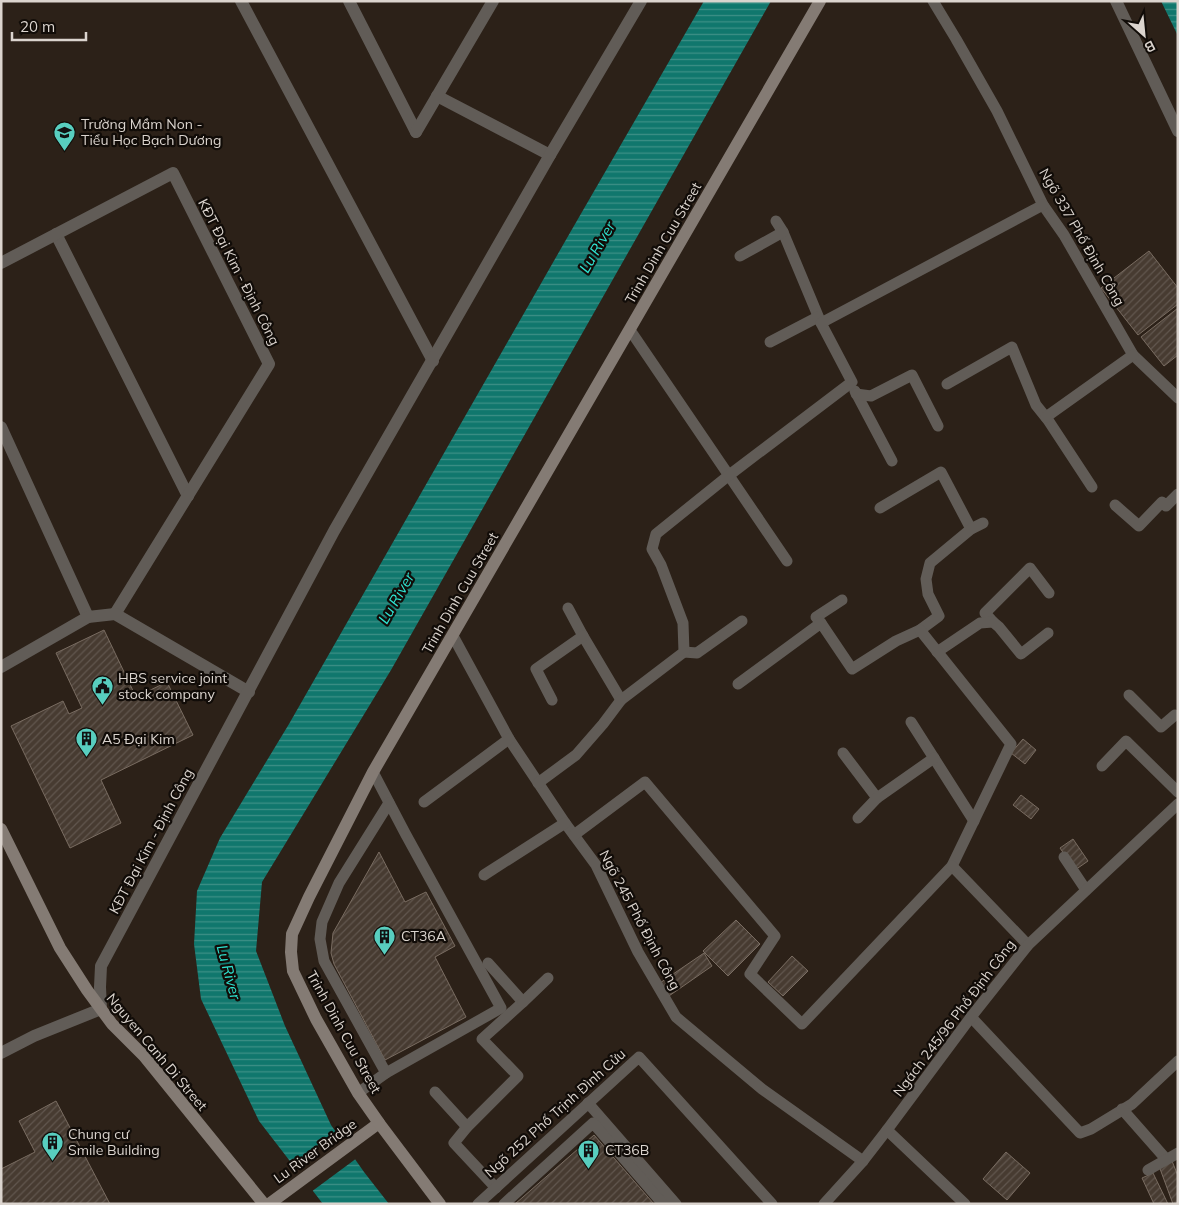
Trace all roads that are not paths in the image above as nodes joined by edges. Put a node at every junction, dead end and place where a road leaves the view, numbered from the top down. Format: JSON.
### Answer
{"nodes":[{"id":1,"x":241,"y":1,"type":"edge"},
{"id":2,"x":349,"y":1,"type":"edge"},
{"id":3,"x":494,"y":1,"type":"edge"},
{"id":4,"x":641,"y":1,"type":"edge"},
{"id":5,"x":820,"y":1,"type":"edge"},
{"id":6,"x":933,"y":1,"type":"edge"},
{"id":7,"x":1116,"y":1,"type":"edge"},
{"id":8,"x":437,"y":96,"type":"junction"},
{"id":9,"x":1178,"y":131,"type":"edge"},
{"id":10,"x":550,"y":155,"type":"junction"},
{"id":11,"x":1043,"y":205,"type":"junction"},
{"id":12,"x":776,"y":221,"type":"dead end"},
{"id":13,"x":783,"y":232,"type":"junction"},
{"id":14,"x":56,"y":234,"type":"junction"},
{"id":15,"x":740,"y":256,"type":"dead end"},
{"id":16,"x":1,"y":263,"type":"edge"},
{"id":17,"x":820,"y":320,"type":"junction"},
{"id":18,"x":630,"y":330,"type":"junction"},
{"id":19,"x":770,"y":342,"type":"dead end"},
{"id":20,"x":1133,"y":355,"type":"junction"},
{"id":21,"x":432,"y":361,"type":"junction"},
{"id":22,"x":852,"y":382,"type":"junction"},
{"id":23,"x":947,"y":384,"type":"dead end"},
{"id":24,"x":856,"y":394,"type":"junction"},
{"id":25,"x":1178,"y":398,"type":"edge"},
{"id":26,"x":1046,"y":417,"type":"junction"},
{"id":27,"x":938,"y":426,"type":"dead end"},
{"id":28,"x":1,"y":427,"type":"edge"},
{"id":29,"x":892,"y":460,"type":"dead end"},
{"id":30,"x":728,"y":476,"type":"junction"},
{"id":31,"x":1092,"y":487,"type":"dead end"},
{"id":32,"x":1178,"y":494,"type":"edge"},
{"id":33,"x":188,"y":496,"type":"junction"},
{"id":34,"x":1115,"y":505,"type":"dead end"},
{"id":35,"x":880,"y":508,"type":"dead end"},
{"id":36,"x":983,"y":523,"type":"dead end"},
{"id":37,"x":971,"y":529,"type":"junction"},
{"id":38,"x":787,"y":562,"type":"dead end"},
{"id":39,"x":1049,"y":593,"type":"dead end"},
{"id":40,"x":842,"y":600,"type":"dead end"},
{"id":41,"x":568,"y":608,"type":"dead end"},
{"id":42,"x":115,"y":614,"type":"junction"},
{"id":43,"x":88,"y":617,"type":"junction"},
{"id":44,"x":742,"y":621,"type":"dead end"},
{"id":45,"x":993,"y":622,"type":"junction"},
{"id":46,"x":820,"y":623,"type":"junction"},
{"id":47,"x":920,"y":630,"type":"junction"},
{"id":48,"x":1048,"y":633,"type":"dead end"},
{"id":49,"x":453,"y":636,"type":"junction"},
{"id":50,"x":583,"y":636,"type":"junction"},
{"id":51,"x":684,"y":652,"type":"junction"},
{"id":52,"x":937,"y":652,"type":"junction"},
{"id":53,"x":1,"y":667,"type":"edge"},
{"id":54,"x":738,"y":684,"type":"dead end"},
{"id":55,"x":249,"y":692,"type":"junction"},
{"id":56,"x":1130,"y":694,"type":"dead end"},
{"id":57,"x":552,"y":700,"type":"dead end"},
{"id":58,"x":621,"y":700,"type":"junction"},
{"id":59,"x":911,"y":722,"type":"dead end"},
{"id":60,"x":1178,"y":730,"type":"edge"},
{"id":61,"x":509,"y":739,"type":"junction"},
{"id":62,"x":843,"y":753,"type":"dead end"},
{"id":63,"x":934,"y":758,"type":"junction"},
{"id":64,"x":1102,"y":766,"type":"dead end"},
{"id":65,"x":373,"y":772,"type":"junction"},
{"id":66,"x":538,"y":783,"type":"junction"},
{"id":67,"x":1178,"y":792,"type":"edge"},
{"id":68,"x":878,"y":798,"type":"junction"},
{"id":69,"x":424,"y":802,"type":"dead end"},
{"id":70,"x":389,"y":803,"type":"junction"},
{"id":71,"x":1178,"y":804,"type":"edge"},
{"id":72,"x":858,"y":818,"type":"dead end"},
{"id":73,"x":974,"y":821,"type":"junction"},
{"id":74,"x":565,"y":823,"type":"junction"},
{"id":75,"x":1,"y":829,"type":"edge"},
{"id":76,"x":574,"y":835,"type":"junction"},
{"id":77,"x":1064,"y":857,"type":"dead end"},
{"id":78,"x":952,"y":866,"type":"junction"},
{"id":79,"x":484,"y":875,"type":"dead end"},
{"id":80,"x":1086,"y":890,"type":"junction"},
{"id":81,"x":1028,"y":946,"type":"junction"},
{"id":82,"x":488,"y":963,"type":"dead end"},
{"id":83,"x":548,"y":978,"type":"dead end"},
{"id":84,"x":523,"y":1002,"type":"junction"},
{"id":85,"x":102,"y":1009,"type":"junction"},
{"id":86,"x":970,"y":1017,"type":"junction"},
{"id":87,"x":1,"y":1053,"type":"edge"},
{"id":88,"x":1178,"y":1061,"type":"edge"},
{"id":89,"x":386,"y":1073,"type":"junction"},
{"id":90,"x":435,"y":1092,"type":"dead end"},
{"id":91,"x":358,"y":1093,"type":"junction"},
{"id":92,"x":588,"y":1103,"type":"junction"},
{"id":93,"x":1122,"y":1109,"type":"junction"},
{"id":94,"x":379,"y":1123,"type":"junction"},
{"id":95,"x":467,"y":1127,"type":"junction"},
{"id":96,"x":888,"y":1130,"type":"junction"},
{"id":97,"x":1178,"y":1153,"type":"edge"},
{"id":98,"x":1166,"y":1159,"type":"junction"},
{"id":99,"x":863,"y":1161,"type":"junction"},
{"id":100,"x":1148,"y":1170,"type":"dead end"},
{"id":101,"x":496,"y":1188,"type":"junction"},
{"id":102,"x":956,"y":1195,"type":"junction"},
{"id":103,"x":264,"y":1204,"type":"edge"},
{"id":104,"x":269,"y":1204,"type":"edge"},
{"id":105,"x":440,"y":1204,"type":"edge"},
{"id":106,"x":478,"y":1204,"type":"edge"},
{"id":107,"x":504,"y":1204,"type":"edge"},
{"id":108,"x":663,"y":1204,"type":"edge"},
{"id":109,"x":676,"y":1204,"type":"edge"},
{"id":110,"x":772,"y":1204,"type":"edge"},
{"id":111,"x":824,"y":1204,"type":"edge"},
{"id":112,"x":947,"y":1204,"type":"edge"},
{"id":113,"x":965,"y":1204,"type":"edge"}],
"edges":[{"from":1,"to":21,"type":"street"},
{"from":2,"to":8,"type":"street"},
{"from":3,"to":8,"type":"street"},
{"from":4,"to":10,"type":"street","name":"KĐT Đại Kim - Định Công"},
{"from":5,"to":18,"type":"main road","name":"Trinh Dinh Cuu Street"},
{"from":6,"to":11,"type":"lane","name":"Ngõ 337 Phố Định Công"},
{"from":7,"to":9,"type":"street"},
{"from":8,"to":10,"type":"street"},
{"from":10,"to":21,"type":"street","name":"KĐT Đại Kim - Định Công"},
{"from":11,"to":17,"type":"lane"},
{"from":11,"to":20,"type":"lane","name":"Ngõ 337 Phố Định Công"},
{"from":12,"to":13,"type":"lane"},
{"from":13,"to":15,"type":"lane"},
{"from":13,"to":17,"type":"lane"},
{"from":14,"to":16,"type":"street","name":"KĐT Đại Kim - Định Công"},
{"from":14,"to":33,"type":"street"},
{"from":14,"to":33,"type":"street","name":"KĐT Đại Kim - Định Công"},
{"from":17,"to":19,"type":"lane"},
{"from":17,"to":22,"type":"lane"},
{"from":18,"to":30,"type":"lane"},
{"from":18,"to":49,"type":"main road","name":"Trinh Dinh Cuu Street"},
{"from":20,"to":25,"type":"lane","name":"Ngõ 337 Phố Định Công"},
{"from":20,"to":26,"type":"lane"},
{"from":21,"to":55,"type":"street","name":"KĐT Đại Kim - Định Công"},
{"from":22,"to":24,"type":"lane"},
{"from":22,"to":30,"type":"lane"},
{"from":23,"to":26,"type":"lane"},
{"from":24,"to":27,"type":"lane"},
{"from":24,"to":29,"type":"lane"},
{"from":26,"to":31,"type":"lane"},
{"from":28,"to":43,"type":"street"},
{"from":30,"to":38,"type":"lane"},
{"from":30,"to":51,"type":"lane"},
{"from":32,"to":34,"type":"lane"},
{"from":33,"to":42,"type":"street","name":"KĐT Đại Kim - Định Công"},
{"from":35,"to":37,"type":"lane"},
{"from":36,"to":37,"type":"lane"},
{"from":37,"to":47,"type":"lane"},
{"from":39,"to":45,"type":"lane"},
{"from":40,"to":46,"type":"lane"},
{"from":41,"to":50,"type":"lane"},
{"from":42,"to":43,"type":"street"},
{"from":42,"to":55,"type":"street"},
{"from":43,"to":53,"type":"street"},
{"from":44,"to":51,"type":"lane"},
{"from":45,"to":48,"type":"lane"},
{"from":45,"to":52,"type":"lane"},
{"from":46,"to":47,"type":"lane"},
{"from":46,"to":54,"type":"lane"},
{"from":47,"to":52,"type":"lane"},
{"from":49,"to":61,"type":"lane","name":"Ngõ 245 Phố Định Công"},
{"from":49,"to":65,"type":"main road","name":"Trinh Dinh Cuu Street"},
{"from":50,"to":57,"type":"lane"},
{"from":50,"to":58,"type":"lane"},
{"from":51,"to":58,"type":"lane"},
{"from":52,"to":73,"type":"lane"},
{"from":55,"to":85,"type":"street","name":"KĐT Đại Kim - Định Công"},
{"from":56,"to":60,"type":"lane"},
{"from":58,"to":66,"type":"lane"},
{"from":59,"to":63,"type":"lane"},
{"from":61,"to":66,"type":"lane","name":"Ngõ 245 Phố Định Công"},
{"from":61,"to":69,"type":"lane"},
{"from":62,"to":68,"type":"lane"},
{"from":63,"to":68,"type":"lane"},
{"from":63,"to":73,"type":"lane"},
{"from":64,"to":67,"type":"lane"},
{"from":65,"to":70,"type":"lane"},
{"from":65,"to":91,"type":"main road","name":"Trinh Dinh Cuu Street"},
{"from":66,"to":74,"type":"lane","name":"Ngõ 245 Phố Định Công"},
{"from":68,"to":72,"type":"lane"},
{"from":70,"to":89,"type":"lane"},
{"from":70,"to":89,"type":"lane"},
{"from":71,"to":80,"type":"lane","name":"Ngách 245/96 Phố Định Công"},
{"from":73,"to":78,"type":"lane"},
{"from":74,"to":76,"type":"lane","name":"Ngõ 245 Phố Định Công"},
{"from":74,"to":79,"type":"lane"},
{"from":75,"to":85,"type":"main road","name":"Nguyen Canh Di Street"},
{"from":76,"to":78,"type":"lane"},
{"from":76,"to":99,"type":"lane","name":"Ngõ 245 Phố Định Công"},
{"from":77,"to":80,"type":"lane"},
{"from":78,"to":81,"type":"lane"},
{"from":80,"to":81,"type":"lane","name":"Ngách 245/96 Phố Định Công"},
{"from":81,"to":86,"type":"lane","name":"Ngách 245/96 Phố Định Công"},
{"from":82,"to":84,"type":"lane"},
{"from":83,"to":84,"type":"lane"},
{"from":84,"to":95,"type":"lane"},
{"from":85,"to":87,"type":"street"},
{"from":85,"to":103,"type":"main road","name":"Nguyen Canh Di Street"},
{"from":86,"to":93,"type":"lane"},
{"from":86,"to":96,"type":"lane","name":"Ngách 245/96 Phố Định Công"},
{"from":88,"to":93,"type":"lane"},
{"from":89,"to":91,"type":"lane"},
{"from":90,"to":95,"type":"lane"},
{"from":91,"to":94,"type":"main road","name":"Trinh Dinh Cuu Street"},
{"from":92,"to":101,"type":"lane","name":"Ngõ 252 Phố Trịnh Đình Cửu"},
{"from":92,"to":109,"type":"lane"},
{"from":92,"to":110,"type":"lane","name":"Ngõ 252 Phố Trịnh Đình Cửu"},
{"from":93,"to":98,"type":"lane"},
{"from":94,"to":104,"type":"main road","name":"Lu River Bridge"},
{"from":94,"to":105,"type":"main road","name":"Trinh Dinh Cuu Street"},
{"from":95,"to":101,"type":"lane"},
{"from":96,"to":99,"type":"lane"},
{"from":96,"to":102,"type":"lane"},
{"from":97,"to":98,"type":"lane"},
{"from":98,"to":100,"type":"lane"},
{"from":99,"to":111,"type":"lane"},
{"from":101,"to":106,"type":"lane","name":"Ngõ 252 Phố Trịnh Đình Cửu"},
{"from":102,"to":112,"type":"lane"},
{"from":102,"to":113,"type":"lane"},
{"from":107,"to":108,"type":"lane"}]}
